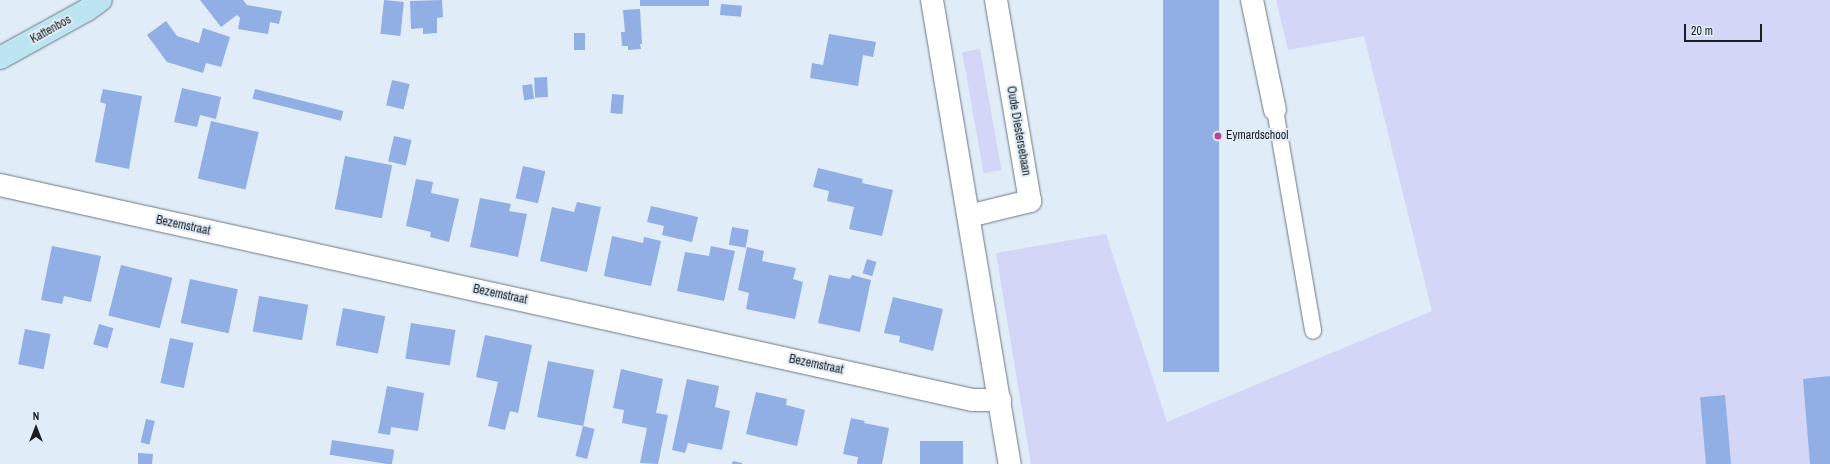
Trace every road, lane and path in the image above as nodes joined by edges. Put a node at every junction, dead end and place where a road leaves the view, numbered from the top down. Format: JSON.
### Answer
{"nodes":[{"id":1,"x":101,"y":0,"type":"edge"},
{"id":2,"x":932,"y":0,"type":"edge"},
{"id":3,"x":996,"y":0,"type":"edge"},
{"id":4,"x":1252,"y":0,"type":"edge"},
{"id":5,"x":0,"y":58,"type":"edge"},
{"id":6,"x":1275,"y":110,"type":"joint"},
{"id":7,"x":0,"y":185,"type":"edge"},
{"id":8,"x":969,"y":216,"type":"junction"},
{"id":9,"x":1313,"y":331,"type":"dead end"},
{"id":10,"x":1000,"y":400,"type":"junction"},
{"id":11,"x":1010,"y":464,"type":"edge"}],
"edges":[{"from":1,"to":5,"type":"main road","name":"Kattenbos"},
{"from":2,"to":8,"type":"street"},
{"from":3,"to":8,"type":"street","name":"Oude Diestersebaan"},
{"from":4,"to":6,"type":"street"},
{"from":6,"to":9,"type":"lane"},
{"from":7,"to":10,"type":"street","name":"Bezemstraat"},
{"from":8,"to":10,"type":"street"},
{"from":10,"to":11,"type":"street"}]}
